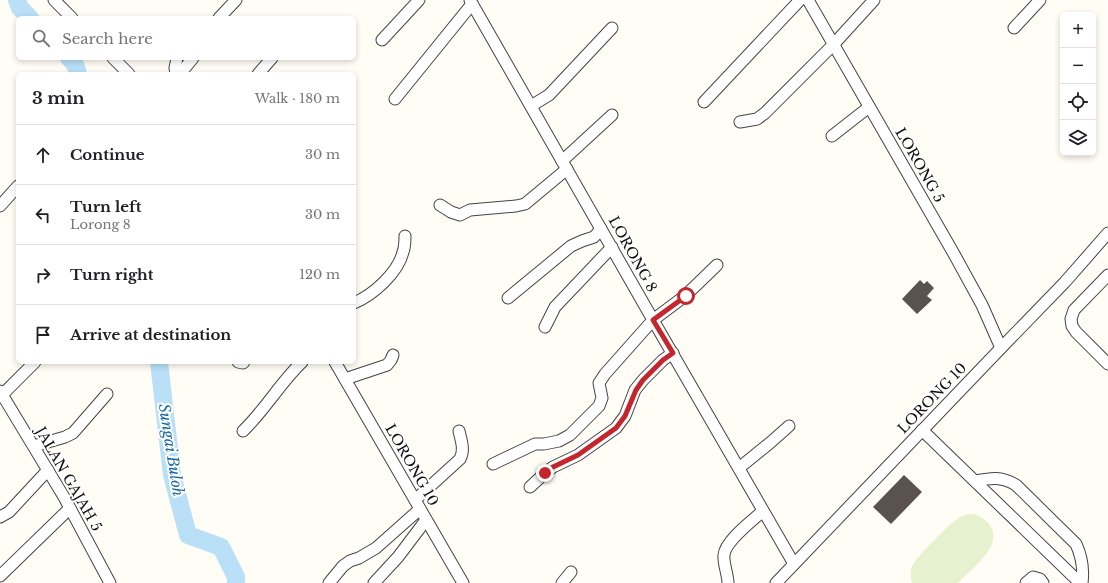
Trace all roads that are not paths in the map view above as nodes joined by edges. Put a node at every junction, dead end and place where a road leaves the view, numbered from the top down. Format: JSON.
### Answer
{"nodes":[{"id":1,"x":54,"y":0,"type":"edge"},
{"id":2,"x":236,"y":0,"type":"edge"},
{"id":3,"x":419,"y":0,"type":"edge"},
{"id":4,"x":800,"y":0,"type":"edge"},
{"id":5,"x":808,"y":0,"type":"edge"},
{"id":6,"x":874,"y":0,"type":"edge"},
{"id":7,"x":1040,"y":0,"type":"edge"},
{"id":8,"x":471,"y":2,"type":"edge"},
{"id":9,"x":70,"y":16,"type":"edge"},
{"id":10,"x":222,"y":16,"type":"edge"},
{"id":11,"x":612,"y":28,"type":"dead end"},
{"id":12,"x":1014,"y":28,"type":"dead end"},
{"id":13,"x":382,"y":40,"type":"dead end"},
{"id":14,"x":833,"y":45,"type":"junction"},
{"id":15,"x":115,"y":60,"type":"edge"},
{"id":16,"x":177,"y":60,"type":"edge"},
{"id":17,"x":191,"y":60,"type":"edge"},
{"id":18,"x":270,"y":60,"type":"edge"},
{"id":19,"x":127,"y":72,"type":"edge"},
{"id":20,"x":176,"y":72,"type":"edge"},
{"id":21,"x":182,"y":72,"type":"edge"},
{"id":22,"x":260,"y":72,"type":"edge"},
{"id":23,"x":395,"y":99,"type":"dead end"},
{"id":24,"x":704,"y":102,"type":"dead end"},
{"id":25,"x":531,"y":106,"type":"junction"},
{"id":26,"x":869,"y":107,"type":"junction"},
{"id":27,"x":612,"y":115,"type":"dead end"},
{"id":28,"x":740,"y":122,"type":"dead end"},
{"id":29,"x":832,"y":136,"type":"dead end"},
{"id":30,"x":565,"y":165,"type":"junction"},
{"id":31,"x":16,"y":188,"type":"edge"},
{"id":32,"x":440,"y":205,"type":"dead end"},
{"id":33,"x":0,"y":206,"type":"edge"},
{"id":34,"x":602,"y":229,"type":"junction"},
{"id":35,"x":1108,"y":233,"type":"edge"},
{"id":36,"x":405,"y":236,"type":"dead end"},
{"id":37,"x":612,"y":247,"type":"junction"},
{"id":38,"x":717,"y":265,"type":"dead end"},
{"id":39,"x":1108,"y":275,"type":"edge"},
{"id":40,"x":508,"y":298,"type":"dead end"},
{"id":41,"x":356,"y":302,"type":"edge"},
{"id":42,"x":653,"y":320,"type":"junction"},
{"id":43,"x":545,"y":327,"type":"dead end"},
{"id":44,"x":1001,"y":348,"type":"junction"},
{"id":45,"x":673,"y":353,"type":"junction"},
{"id":46,"x":393,"y":355,"type":"dead end"},
{"id":47,"x":33,"y":364,"type":"edge"},
{"id":48,"x":300,"y":364,"type":"edge"},
{"id":49,"x":336,"y":364,"type":"edge"},
{"id":50,"x":1108,"y":364,"type":"edge"},
{"id":51,"x":345,"y":380,"type":"junction"},
{"id":52,"x":1,"y":392,"type":"edge"},
{"id":53,"x":106,"y":394,"type":"dead end"},
{"id":54,"x":789,"y":426,"type":"dead end"},
{"id":55,"x":922,"y":430,"type":"junction"},
{"id":56,"x":243,"y":431,"type":"dead end"},
{"id":57,"x":459,"y":431,"type":"dead end"},
{"id":58,"x":34,"y":446,"type":"junction"},
{"id":59,"x":493,"y":464,"type":"dead end"},
{"id":60,"x":740,"y":468,"type":"junction"},
{"id":61,"x":48,"y":470,"type":"junction"},
{"id":62,"x":975,"y":481,"type":"junction"},
{"id":63,"x":530,"y":487,"type":"dead end"},
{"id":64,"x":417,"y":504,"type":"junction"},
{"id":65,"x":70,"y":508,"type":"junction"},
{"id":66,"x":763,"y":511,"type":"junction"},
{"id":67,"x":0,"y":517,"type":"edge"},
{"id":68,"x":426,"y":520,"type":"junction"},
{"id":69,"x":794,"y":564,"type":"junction"},
{"id":70,"x":571,"y":572,"type":"dead end"},
{"id":71,"x":0,"y":576,"type":"edge"},
{"id":72,"x":110,"y":583,"type":"edge"},
{"id":73,"x":329,"y":583,"type":"edge"},
{"id":74,"x":374,"y":583,"type":"edge"},
{"id":75,"x":463,"y":583,"type":"edge"},
{"id":76,"x":562,"y":583,"type":"edge"},
{"id":77,"x":728,"y":583,"type":"edge"},
{"id":78,"x":776,"y":583,"type":"edge"},
{"id":79,"x":1026,"y":583,"type":"edge"},
{"id":80,"x":1043,"y":583,"type":"edge"},
{"id":81,"x":1081,"y":583,"type":"edge"}],
"edges":[{"from":1,"to":9,"type":"street"},
{"from":2,"to":10,"type":"street"},
{"from":3,"to":13,"type":"street"},
{"from":4,"to":24,"type":"street"},
{"from":5,"to":14,"type":"street","name":"LORONG 5"},
{"from":6,"to":14,"type":"street"},
{"from":7,"to":12,"type":"street"},
{"from":8,"to":23,"type":"street"},
{"from":8,"to":25,"type":"street","name":"LORONG 8"},
{"from":11,"to":25,"type":"street"},
{"from":14,"to":26,"type":"street","name":"LORONG 5"},
{"from":14,"to":28,"type":"street"},
{"from":15,"to":19,"type":"street"},
{"from":16,"to":20,"type":"street"},
{"from":17,"to":21,"type":"street"},
{"from":18,"to":22,"type":"street"},
{"from":25,"to":30,"type":"street","name":"LORONG 8"},
{"from":26,"to":29,"type":"street"},
{"from":26,"to":44,"type":"street","name":"LORONG 5"},
{"from":27,"to":30,"type":"street"},
{"from":30,"to":32,"type":"street"},
{"from":30,"to":34,"type":"street","name":"LORONG 8"},
{"from":31,"to":33,"type":"street"},
{"from":34,"to":37,"type":"street","name":"LORONG 8"},
{"from":34,"to":40,"type":"street"},
{"from":35,"to":44,"type":"street","name":"LORONG 10"},
{"from":36,"to":41,"type":"street"},
{"from":37,"to":42,"type":"street","name":"LORONG 8"},
{"from":37,"to":43,"type":"street"},
{"from":38,"to":42,"type":"street"},
{"from":39,"to":50,"type":"street"},
{"from":42,"to":45,"type":"street","name":"LORONG 8"},
{"from":42,"to":59,"type":"street"},
{"from":44,"to":55,"type":"street","name":"LORONG 10"},
{"from":45,"to":60,"type":"street","name":"LORONG 8"},
{"from":45,"to":63,"type":"street"},
{"from":46,"to":51,"type":"street"},
{"from":47,"to":52,"type":"street"},
{"from":48,"to":56,"type":"street"},
{"from":49,"to":51,"type":"street","name":"LORONG 10"},
{"from":51,"to":64,"type":"street","name":"LORONG 10"},
{"from":52,"to":58,"type":"street","name":"JALAN GAJAH 5"},
{"from":53,"to":58,"type":"street"},
{"from":54,"to":60,"type":"street"},
{"from":55,"to":62,"type":"street"},
{"from":55,"to":69,"type":"street","name":"LORONG 10"},
{"from":57,"to":64,"type":"street"},
{"from":58,"to":61,"type":"street","name":"JALAN GAJAH 5"},
{"from":60,"to":66,"type":"street","name":"LORONG 8"},
{"from":61,"to":65,"type":"street","name":"JALAN GAJAH 5"},
{"from":61,"to":67,"type":"street"},
{"from":62,"to":81,"type":"street"},
{"from":62,"to":81,"type":"street"},
{"from":64,"to":68,"type":"street","name":"LORONG 10"},
{"from":64,"to":73,"type":"street"},
{"from":65,"to":71,"type":"street"},
{"from":65,"to":72,"type":"street","name":"JALAN GAJAH 5"},
{"from":66,"to":69,"type":"street","name":"LORONG 8"},
{"from":66,"to":77,"type":"street"},
{"from":68,"to":74,"type":"street"},
{"from":68,"to":75,"type":"street","name":"LORONG 10"},
{"from":69,"to":78,"type":"street","name":"LORONG 10"},
{"from":70,"to":76,"type":"street"},
{"from":79,"to":80,"type":"street"}]}
